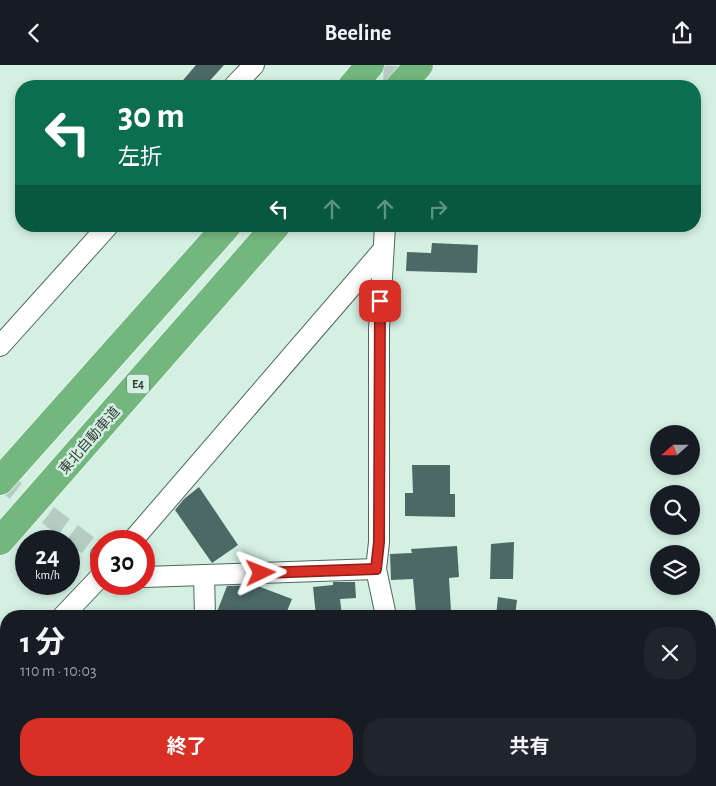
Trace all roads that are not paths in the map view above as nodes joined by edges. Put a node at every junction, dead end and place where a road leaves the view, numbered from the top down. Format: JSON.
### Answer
{"nodes":[{"id":1,"x":254,"y":65,"type":"edge"},
{"id":2,"x":370,"y":65,"type":"edge"},
{"id":3,"x":419,"y":65,"type":"edge"},
{"id":4,"x":240,"y":80,"type":"edge"},
{"id":5,"x":357,"y":80,"type":"edge"},
{"id":6,"x":405,"y":80,"type":"edge"},
{"id":7,"x":103,"y":232,"type":"edge"},
{"id":8,"x":222,"y":232,"type":"edge"},
{"id":9,"x":271,"y":232,"type":"edge"},
{"id":10,"x":384,"y":232,"type":"edge"},
{"id":11,"x":383,"y":251,"type":"junction"},
{"id":12,"x":0,"y":347,"type":"edge"},
{"id":13,"x":0,"y":481,"type":"edge"},
{"id":14,"x":142,"y":530,"type":"edge"},
{"id":15,"x":0,"y":541,"type":"edge"},
{"id":16,"x":376,"y":569,"type":"junction"},
{"id":17,"x":204,"y":575,"type":"junction"},
{"id":18,"x":155,"y":577,"type":"edge"},
{"id":19,"x":90,"y":588,"type":"edge"},
{"id":20,"x":70,"y":610,"type":"edge"},
{"id":21,"x":205,"y":610,"type":"edge"},
{"id":22,"x":385,"y":610,"type":"edge"}],
"edges":[{"from":1,"to":4,"type":"street"},
{"from":2,"to":5,"type":"highway"},
{"from":3,"to":6,"type":"highway"},
{"from":7,"to":12,"type":"street"},
{"from":8,"to":13,"type":"highway"},
{"from":9,"to":15,"type":"highway","name":"東北自動車道","number":"E4"},
{"from":10,"to":11,"type":"street"},
{"from":11,"to":14,"type":"street"},
{"from":11,"to":16,"type":"street"},
{"from":16,"to":17,"type":"street"},
{"from":16,"to":22,"type":"street"},
{"from":17,"to":18,"type":"street"},
{"from":17,"to":21,"type":"street"},
{"from":19,"to":20,"type":"street"}]}
